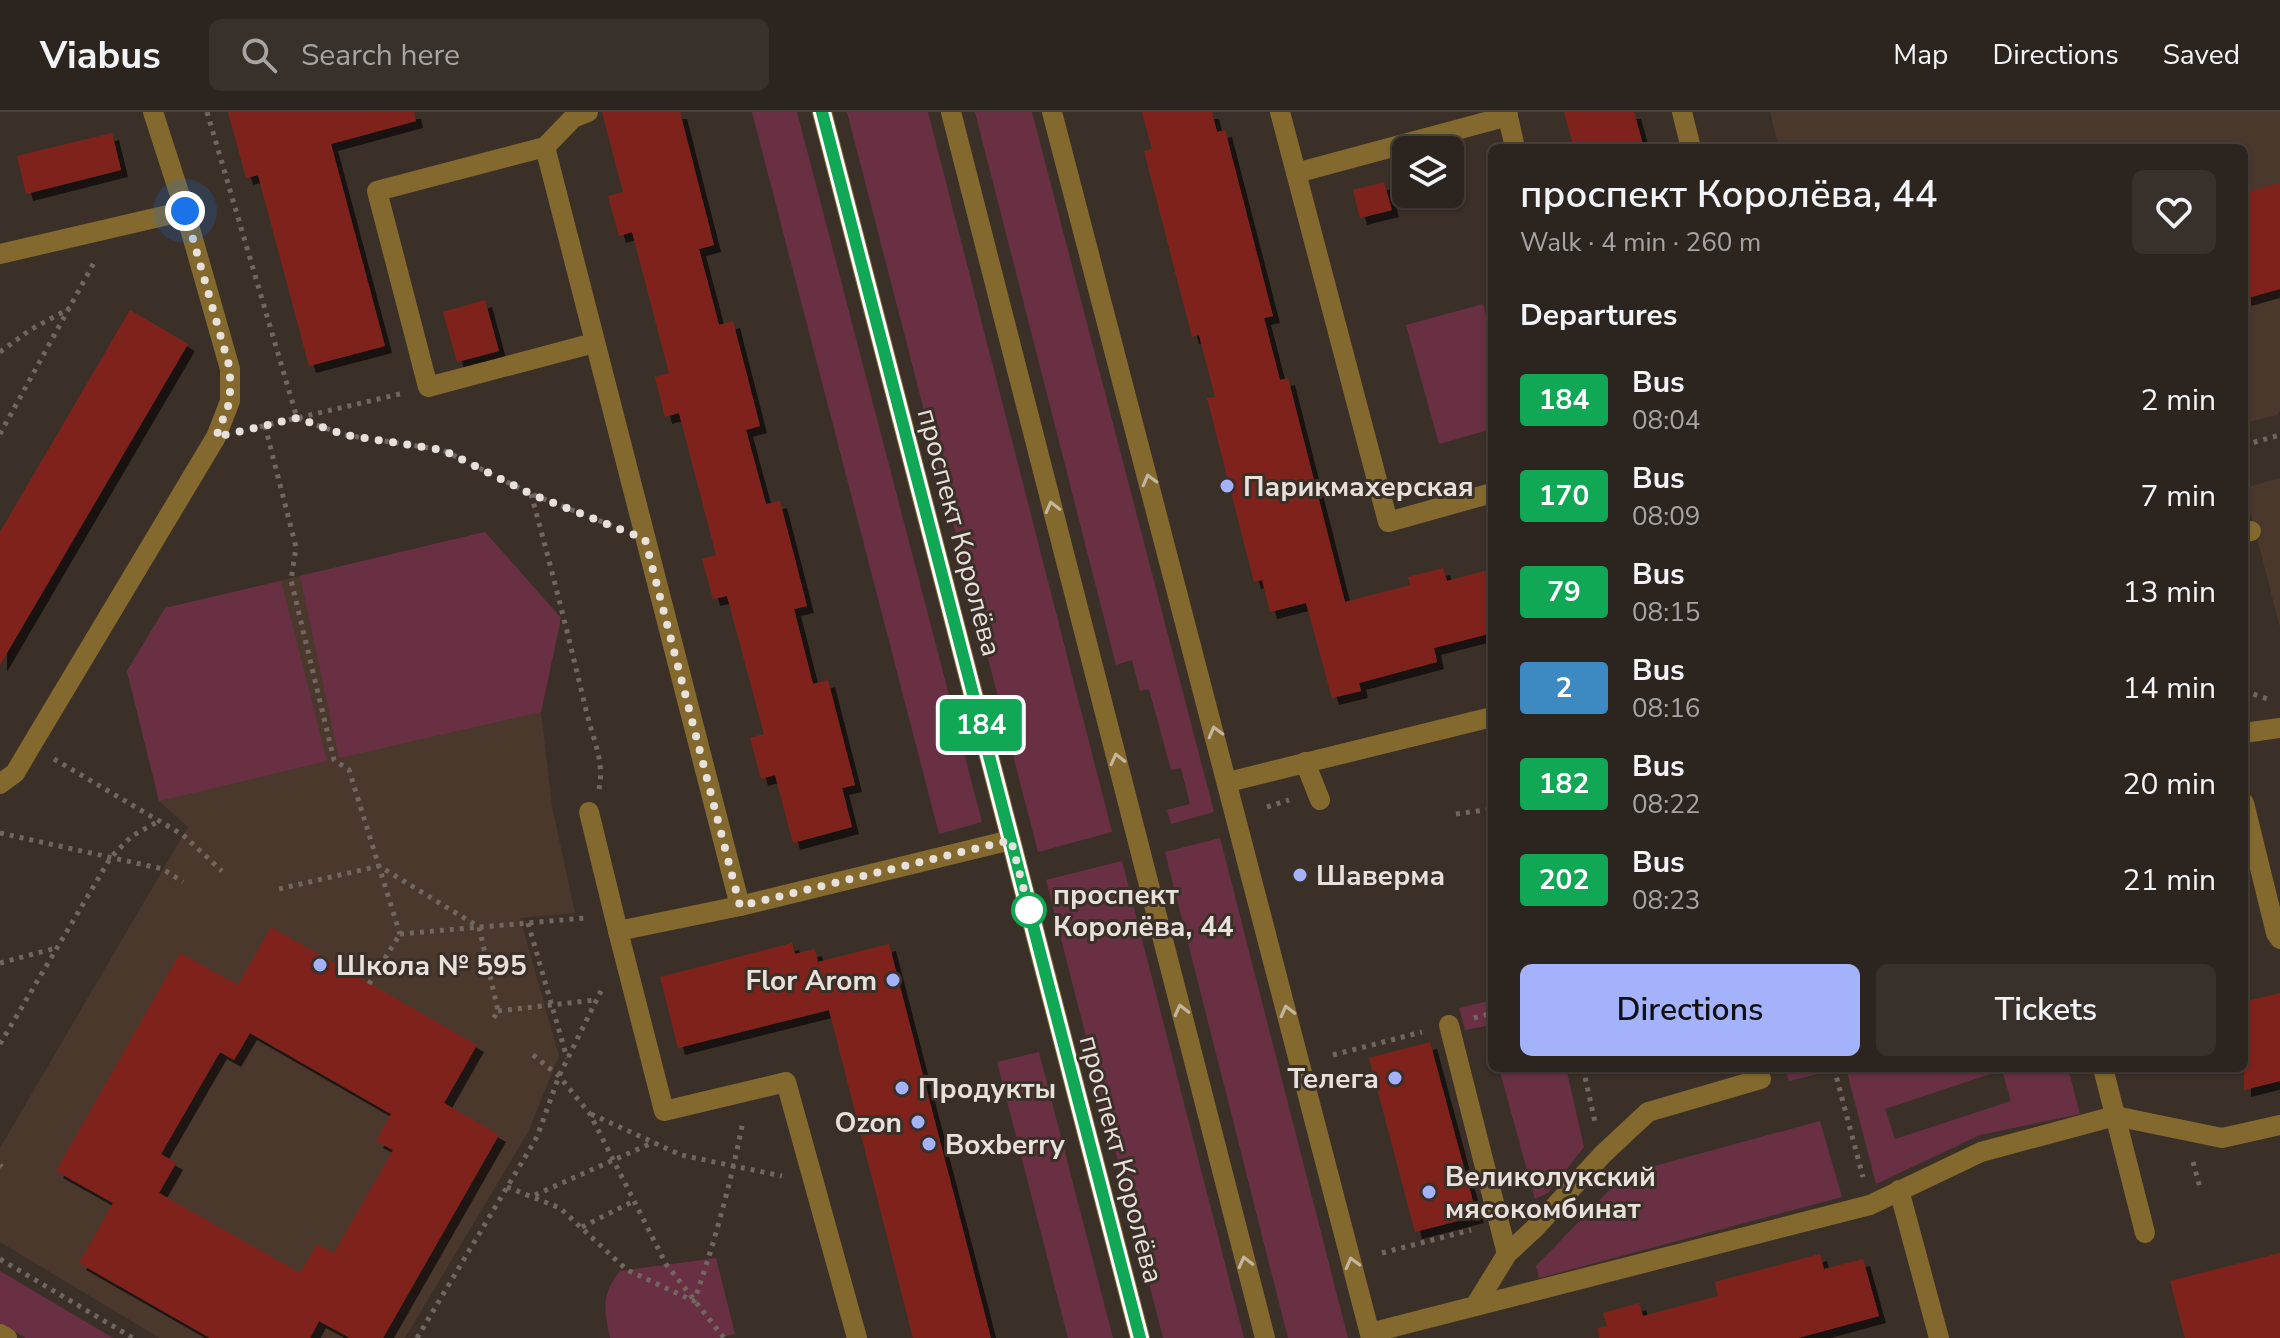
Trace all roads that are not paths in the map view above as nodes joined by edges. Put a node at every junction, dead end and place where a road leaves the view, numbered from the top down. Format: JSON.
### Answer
{"nodes":[{"id":1,"x":153,"y":112,"type":"edge"},
{"id":2,"x":588,"y":112,"type":"edge"},
{"id":3,"x":822,"y":112,"type":"edge"},
{"id":4,"x":951,"y":112,"type":"edge"},
{"id":5,"x":1052,"y":112,"type":"edge"},
{"id":6,"x":1280,"y":112,"type":"edge"},
{"id":7,"x":1682,"y":112,"type":"edge"},
{"id":8,"x":1507,"y":114,"type":"edge"},
{"id":9,"x":1514,"y":144,"type":"edge"},
{"id":10,"x":1690,"y":144,"type":"edge"},
{"id":11,"x":545,"y":147,"type":"junction"},
{"id":12,"x":1296,"y":173,"type":"junction"},
{"id":13,"x":185,"y":211,"type":"junction"},
{"id":14,"x":0,"y":254,"type":"edge"},
{"id":15,"x":594,"y":343,"type":"junction"},
{"id":16,"x":1488,"y":494,"type":"edge"},
{"id":17,"x":1488,"y":718,"type":"edge"},
{"id":18,"x":2280,"y":728,"type":"edge"},
{"id":19,"x":2248,"y":732,"type":"edge"},
{"id":20,"x":1305,"y":762,"type":"junction"},
{"id":21,"x":1228,"y":782,"type":"junction"},
{"id":22,"x":0,"y":784,"type":"edge"},
{"id":23,"x":1320,"y":800,"type":"dead end"},
{"id":24,"x":589,"y":812,"type":"road end"},
{"id":25,"x":2248,"y":819,"type":"edge"},
{"id":26,"x":1011,"y":840,"type":"junction"},
{"id":27,"x":740,"y":906,"type":"junction"},
{"id":28,"x":618,"y":932,"type":"junction"},
{"id":29,"x":2280,"y":939,"type":"edge"},
{"id":30,"x":1449,"y":1025,"type":"road end"},
{"id":31,"x":2104,"y":1072,"type":"edge"},
{"id":32,"x":1761,"y":1079,"type":"dead end"},
{"id":33,"x":2115,"y":1116,"type":"junction"},
{"id":34,"x":2280,"y":1125,"type":"edge"},
{"id":35,"x":1899,"y":1190,"type":"junction"},
{"id":36,"x":2145,"y":1233,"type":"dead end"},
{"id":37,"x":1507,"y":1254,"type":"junction"},
{"id":38,"x":1475,"y":1306,"type":"junction"},
{"id":39,"x":0,"y":1334,"type":"edge"},
{"id":40,"x":1371,"y":1335,"type":"edge"},
{"id":41,"x":7,"y":1338,"type":"edge"},
{"id":42,"x":857,"y":1338,"type":"edge"},
{"id":43,"x":1140,"y":1338,"type":"edge"},
{"id":44,"x":1265,"y":1338,"type":"edge"},
{"id":45,"x":1939,"y":1338,"type":"edge"}],
"edges":[{"from":1,"to":13,"type":"street"},
{"from":2,"to":11,"type":"street"},
{"from":3,"to":26,"type":"street","name":"проспект Королёва"},
{"from":44,"to":4,"type":"street","one_way":true},
{"from":21,"to":5,"type":"street","one_way":true},
{"from":6,"to":12,"type":"street"},
{"from":7,"to":10,"type":"street"},
{"from":8,"to":9,"type":"street"},
{"from":8,"to":12,"type":"street"},
{"from":11,"to":15,"type":"street"},
{"from":11,"to":15,"type":"street"},
{"from":12,"to":16,"type":"street"},
{"from":13,"to":14,"type":"street"},
{"from":13,"to":22,"type":"street"},
{"from":15,"to":27,"type":"street"},
{"from":17,"to":20,"type":"street"},
{"from":18,"to":19,"type":"street"},
{"from":20,"to":21,"type":"street"},
{"from":20,"to":23,"type":"street"},
{"from":40,"to":21,"type":"street","one_way":true},
{"from":24,"to":28,"type":"street"},
{"from":25,"to":29,"type":"street"},
{"from":26,"to":27,"type":"street"},
{"from":26,"to":43,"type":"street","name":"проспект Королёва"},
{"from":27,"to":28,"type":"street"},
{"from":28,"to":42,"type":"street"},
{"from":30,"to":37,"type":"street"},
{"from":31,"to":33,"type":"street"},
{"from":32,"to":37,"type":"street"},
{"from":33,"to":34,"type":"street"},
{"from":33,"to":35,"type":"street"},
{"from":33,"to":36,"type":"street"},
{"from":35,"to":38,"type":"street"},
{"from":35,"to":45,"type":"street"},
{"from":37,"to":38,"type":"street"},
{"from":38,"to":40,"type":"street"},
{"from":39,"to":41,"type":"street"}]}
